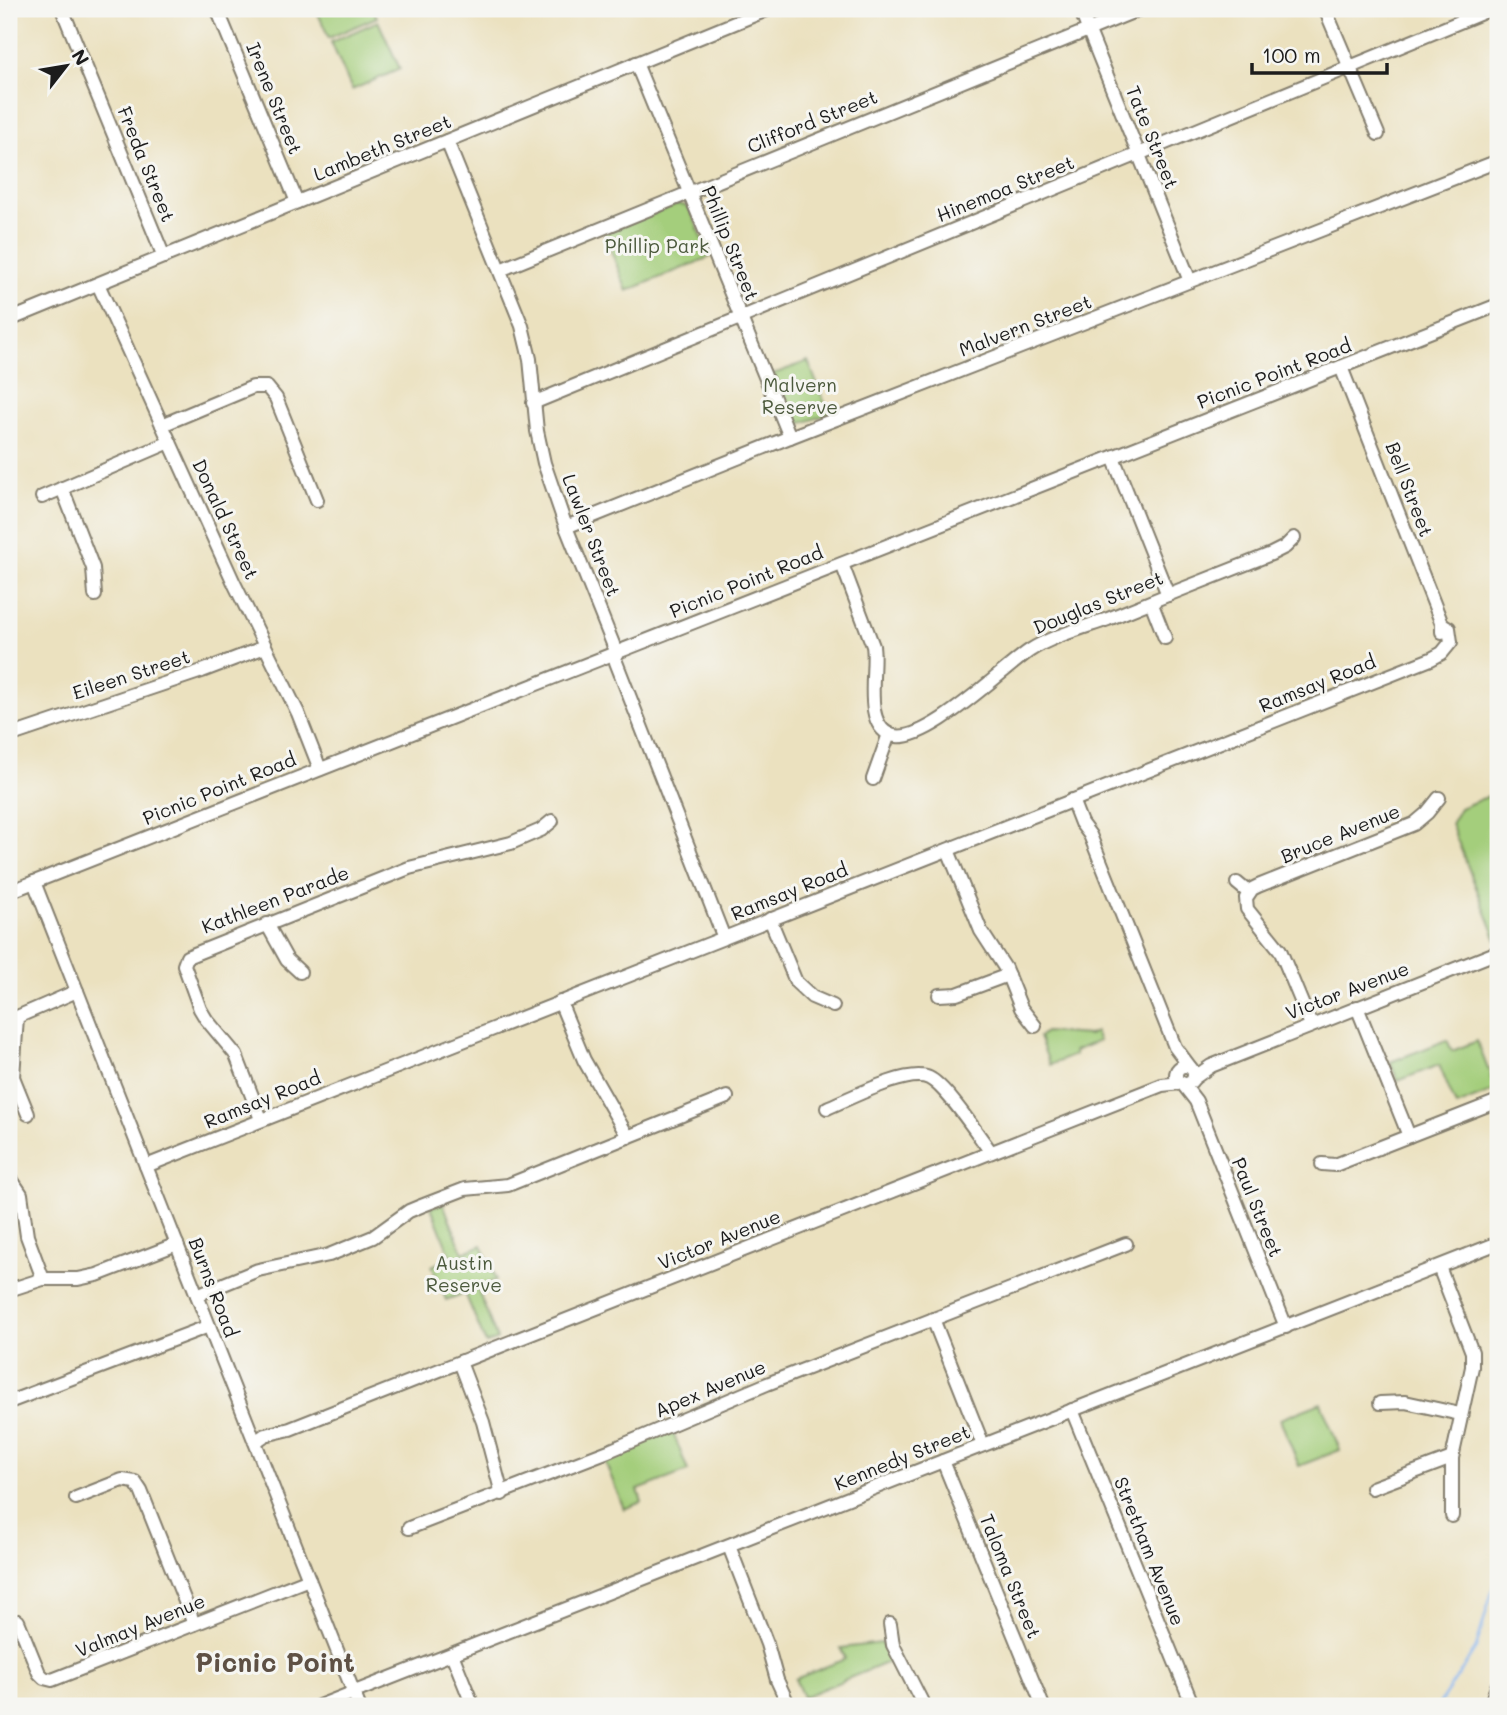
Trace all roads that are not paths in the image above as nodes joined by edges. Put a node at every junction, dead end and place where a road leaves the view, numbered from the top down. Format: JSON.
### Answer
{"nodes":[{"id":1,"x":62,"y":9,"type":"edge"},
{"id":2,"x":218,"y":9,"type":"edge"},
{"id":3,"x":769,"y":9,"type":"edge"},
{"id":4,"x":1080,"y":9,"type":"edge"},
{"id":5,"x":1140,"y":9,"type":"edge"},
{"id":6,"x":1325,"y":9,"type":"edge"},
{"id":7,"x":1491,"y":9,"type":"edge"},
{"id":8,"x":1089,"y":30,"type":"junction"},
{"id":9,"x":636,"y":63,"type":"junction"},
{"id":10,"x":1350,"y":67,"type":"junction"},
{"id":11,"x":1378,"y":134,"type":"dead end"},
{"id":12,"x":447,"y":141,"type":"junction"},
{"id":13,"x":1140,"y":154,"type":"junction"},
{"id":14,"x":1498,"y":161,"type":"edge"},
{"id":15,"x":690,"y":192,"type":"junction"},
{"id":16,"x":297,"y":202,"type":"junction"},
{"id":17,"x":164,"y":257,"type":"junction"},
{"id":18,"x":500,"y":270,"type":"junction"},
{"id":19,"x":1190,"y":281,"type":"junction"},
{"id":20,"x":98,"y":284,"type":"junction"},
{"id":21,"x":1498,"y":305,"type":"edge"},
{"id":22,"x":741,"y":318,"type":"junction"},
{"id":23,"x":9,"y":320,"type":"edge"},
{"id":24,"x":1341,"y":367,"type":"junction"},
{"id":25,"x":533,"y":403,"type":"junction"},
{"id":26,"x":162,"y":425,"type":"junction"},
{"id":27,"x":790,"y":437,"type":"junction"},
{"id":28,"x":170,"y":442,"type":"junction"},
{"id":29,"x":1113,"y":457,"type":"junction"},
{"id":30,"x":62,"y":488,"type":"junction"},
{"id":31,"x":42,"y":497,"type":"dead end"},
{"id":32,"x":317,"y":500,"type":"dead end"},
{"id":33,"x":566,"y":527,"type":"junction"},
{"id":34,"x":1294,"y":538,"type":"dead end"},
{"id":35,"x":842,"y":564,"type":"junction"},
{"id":36,"x":95,"y":595,"type":"dead end"},
{"id":37,"x":1168,"y":595,"type":"junction"},
{"id":38,"x":1151,"y":602,"type":"junction"},
{"id":39,"x":1165,"y":638,"type":"dead end"},
{"id":40,"x":265,"y":647,"type":"junction"},
{"id":41,"x":1445,"y":649,"type":"joint"},
{"id":42,"x":614,"y":653,"type":"junction"},
{"id":43,"x":890,"y":734,"type":"junction"},
{"id":44,"x":9,"y":736,"type":"edge"},
{"id":45,"x":320,"y":769,"type":"junction"},
{"id":46,"x":873,"y":779,"type":"dead end"},
{"id":47,"x":1439,"y":798,"type":"dead end"},
{"id":48,"x":1076,"y":799,"type":"junction"},
{"id":49,"x":552,"y":821,"type":"dead end"},
{"id":50,"x":947,"y":850,"type":"junction"},
{"id":51,"x":34,"y":882,"type":"junction"},
{"id":52,"x":1237,"y":883,"type":"dead end"},
{"id":53,"x":9,"y":892,"type":"edge"},
{"id":54,"x":1249,"y":893,"type":"junction"},
{"id":55,"x":770,"y":919,"type":"junction"},
{"id":56,"x":267,"y":924,"type":"junction"},
{"id":57,"x":724,"y":938,"type":"junction"},
{"id":58,"x":1498,"y":952,"type":"edge"},
{"id":59,"x":300,"y":972,"type":"dead end"},
{"id":60,"x":1008,"y":975,"type":"junction"},
{"id":61,"x":77,"y":991,"type":"junction"},
{"id":62,"x":939,"y":995,"type":"dead end"},
{"id":63,"x":560,"y":1002,"type":"junction"},
{"id":64,"x":833,"y":1006,"type":"dead end"},
{"id":65,"x":1357,"y":1007,"type":"junction"},
{"id":66,"x":1311,"y":1025,"type":"junction"},
{"id":67,"x":1035,"y":1026,"type":"dead end"},
{"id":68,"x":1186,"y":1075,"type":"junction"},
{"id":69,"x":11,"y":1078,"type":"edge"},
{"id":70,"x":727,"y":1097,"type":"dead end"},
{"id":71,"x":1498,"y":1101,"type":"edge"},
{"id":72,"x":827,"y":1108,"type":"dead end"},
{"id":73,"x":28,"y":1114,"type":"dead end"},
{"id":74,"x":261,"y":1119,"type":"junction"},
{"id":75,"x":1409,"y":1136,"type":"junction"},
{"id":76,"x":628,"y":1137,"type":"junction"},
{"id":77,"x":991,"y":1152,"type":"junction"},
{"id":78,"x":1322,"y":1164,"type":"dead end"},
{"id":79,"x":146,"y":1166,"type":"junction"},
{"id":80,"x":9,"y":1177,"type":"edge"},
{"id":81,"x":1498,"y":1243,"type":"edge"},
{"id":82,"x":177,"y":1244,"type":"junction"},
{"id":83,"x":1126,"y":1244,"type":"dead end"},
{"id":84,"x":1438,"y":1267,"type":"junction"},
{"id":85,"x":43,"y":1279,"type":"junction"},
{"id":86,"x":9,"y":1290,"type":"edge"},
{"id":87,"x":197,"y":1294,"type":"junction"},
{"id":88,"x":933,"y":1319,"type":"junction"},
{"id":89,"x":209,"y":1326,"type":"junction"},
{"id":90,"x":1286,"y":1327,"type":"junction"},
{"id":91,"x":460,"y":1362,"type":"junction"},
{"id":92,"x":9,"y":1402,"type":"edge"},
{"id":93,"x":1380,"y":1403,"type":"dead end"},
{"id":94,"x":1072,"y":1410,"type":"junction"},
{"id":95,"x":1460,"y":1414,"type":"junction"},
{"id":96,"x":255,"y":1442,"type":"junction"},
{"id":97,"x":983,"y":1445,"type":"junction"},
{"id":98,"x":1452,"y":1458,"type":"junction"},
{"id":99,"x":943,"y":1461,"type":"junction"},
{"id":100,"x":1372,"y":1488,"type":"dead end"},
{"id":101,"x":502,"y":1493,"type":"junction"},
{"id":102,"x":76,"y":1498,"type":"dead end"},
{"id":103,"x":1452,"y":1516,"type":"dead end"},
{"id":104,"x":409,"y":1528,"type":"dead end"},
{"id":105,"x":729,"y":1546,"type":"junction"},
{"id":106,"x":309,"y":1579,"type":"junction"},
{"id":107,"x":18,"y":1621,"type":"dead end"},
{"id":108,"x":890,"y":1624,"type":"dead end"},
{"id":109,"x":194,"y":1625,"type":"junction"},
{"id":110,"x":452,"y":1654,"type":"junction"},
{"id":111,"x":1498,"y":1684,"type":"edge"},
{"id":112,"x":354,"y":1693,"type":"junction"},
{"id":113,"x":319,"y":1706,"type":"edge"},
{"id":114,"x":359,"y":1706,"type":"edge"},
{"id":115,"x":473,"y":1706,"type":"edge"},
{"id":116,"x":792,"y":1706,"type":"edge"},
{"id":117,"x":924,"y":1706,"type":"edge"},
{"id":118,"x":1043,"y":1706,"type":"edge"},
{"id":119,"x":1193,"y":1706,"type":"edge"},
{"id":120,"x":1490,"y":1706,"type":"edge"}],
"edges":[{"from":1,"to":17,"type":"street","name":"Freda Street"},
{"from":2,"to":16,"type":"street","name":"Irene Street"},
{"from":3,"to":9,"type":"street","name":"Lambeth Street"},
{"from":4,"to":8,"type":"street","name":"Tate Street"},
{"from":5,"to":8,"type":"street","name":"Clifford Street"},
{"from":6,"to":10,"type":"street"},
{"from":7,"to":10,"type":"street","name":"Hinemoa Street"},
{"from":8,"to":13,"type":"street","name":"Tate Street"},
{"from":8,"to":15,"type":"street","name":"Clifford Street"},
{"from":9,"to":12,"type":"street","name":"Lambeth Street"},
{"from":9,"to":15,"type":"street","name":"Phillip Street"},
{"from":10,"to":11,"type":"street"},
{"from":10,"to":13,"type":"street","name":"Hinemoa Street"},
{"from":12,"to":16,"type":"street","name":"Lambeth Street"},
{"from":12,"to":18,"type":"street","name":"Lawler Street"},
{"from":13,"to":19,"type":"street","name":"Tate Street"},
{"from":13,"to":22,"type":"street","name":"Hinemoa Street"},
{"from":14,"to":19,"type":"street","name":"Malvern Street"},
{"from":15,"to":18,"type":"street","name":"Clifford Street"},
{"from":15,"to":22,"type":"street","name":"Phillip Street"},
{"from":16,"to":17,"type":"street","name":"Lambeth Street"},
{"from":17,"to":20,"type":"street","name":"Lambeth Street"},
{"from":18,"to":25,"type":"street","name":"Lawler Street"},
{"from":19,"to":27,"type":"street","name":"Malvern Street"},
{"from":20,"to":23,"type":"street","name":"Lambeth Street"},
{"from":20,"to":26,"type":"street","name":"Donald Street"},
{"from":21,"to":24,"type":"street","name":"Picnic Point Road"},
{"from":22,"to":25,"type":"street","name":"Hinemoa Street"},
{"from":22,"to":27,"type":"street","name":"Phillip Street"},
{"from":24,"to":29,"type":"street","name":"Picnic Point Road"},
{"from":24,"to":41,"type":"street","name":"Bell Street"},
{"from":25,"to":33,"type":"street","name":"Lawler Street"},
{"from":26,"to":28,"type":"street","name":"Donald Street"},
{"from":26,"to":32,"type":"street"},
{"from":27,"to":33,"type":"street","name":"Malvern Street"},
{"from":28,"to":30,"type":"street"},
{"from":28,"to":40,"type":"street","name":"Donald Street"},
{"from":29,"to":35,"type":"street","name":"Picnic Point Road"},
{"from":29,"to":37,"type":"street"},
{"from":30,"to":31,"type":"street"},
{"from":30,"to":36,"type":"street"},
{"from":33,"to":42,"type":"street","name":"Lawler Street"},
{"from":34,"to":37,"type":"street","name":"Douglas Street"},
{"from":35,"to":42,"type":"street","name":"Picnic Point Road"},
{"from":35,"to":43,"type":"street"},
{"from":37,"to":38,"type":"street","name":"Douglas Street"},
{"from":38,"to":39,"type":"street"},
{"from":38,"to":43,"type":"street","name":"Douglas Street"},
{"from":40,"to":44,"type":"street","name":"Eileen Street"},
{"from":40,"to":45,"type":"street","name":"Donald Street"},
{"from":41,"to":48,"type":"street","name":"Ramsay Road"},
{"from":42,"to":45,"type":"street","name":"Picnic Point Road"},
{"from":42,"to":57,"type":"street","name":"Lawler Street"},
{"from":43,"to":46,"type":"street"},
{"from":45,"to":51,"type":"street","name":"Picnic Point Road"},
{"from":47,"to":54,"type":"street","name":"Bruce Avenue"},
{"from":48,"to":50,"type":"street","name":"Ramsay Road"},
{"from":48,"to":68,"type":"street","name":"Paul Street"},
{"from":49,"to":56,"type":"street","name":"Kathleen Parade"},
{"from":50,"to":55,"type":"street","name":"Ramsay Road"},
{"from":50,"to":60,"type":"street"},
{"from":51,"to":53,"type":"street","name":"Picnic Point Road"},
{"from":51,"to":61,"type":"street","name":"Burns Road"},
{"from":52,"to":54,"type":"street"},
{"from":54,"to":66,"type":"street"},
{"from":55,"to":57,"type":"street","name":"Ramsay Road"},
{"from":55,"to":64,"type":"street"},
{"from":56,"to":59,"type":"street"},
{"from":56,"to":74,"type":"street","name":"Kathleen Parade"},
{"from":57,"to":63,"type":"street","name":"Ramsay Road"},
{"from":58,"to":65,"type":"street","name":"Victor Avenue"},
{"from":60,"to":62,"type":"street"},
{"from":60,"to":67,"type":"street"},
{"from":61,"to":69,"type":"street"},
{"from":61,"to":79,"type":"street","name":"Burns Road"},
{"from":63,"to":74,"type":"street","name":"Ramsay Road"},
{"from":63,"to":76,"type":"street"},
{"from":65,"to":66,"type":"street","name":"Victor Avenue"},
{"from":65,"to":75,"type":"street"},
{"from":66,"to":68,"type":"street","name":"Victor Avenue"},
{"from":68,"to":77,"type":"street","name":"Victor Avenue"},
{"from":68,"to":90,"type":"street","name":"Paul Street"},
{"from":69,"to":73,"type":"street"},
{"from":70,"to":76,"type":"street"},
{"from":71,"to":75,"type":"street"},
{"from":72,"to":77,"type":"street"},
{"from":74,"to":79,"type":"street","name":"Ramsay Road"},
{"from":75,"to":78,"type":"street"},
{"from":76,"to":87,"type":"street"},
{"from":77,"to":91,"type":"street","name":"Victor Avenue"},
{"from":79,"to":82,"type":"street","name":"Burns Road"},
{"from":80,"to":85,"type":"street"},
{"from":81,"to":84,"type":"street","name":"Kennedy Street"},
{"from":82,"to":85,"type":"street"},
{"from":82,"to":87,"type":"street","name":"Burns Road"},
{"from":83,"to":88,"type":"street","name":"Apex Avenue"},
{"from":84,"to":90,"type":"street","name":"Kennedy Street"},
{"from":84,"to":95,"type":"street"},
{"from":85,"to":86,"type":"street"},
{"from":87,"to":89,"type":"street","name":"Burns Road"},
{"from":88,"to":97,"type":"street"},
{"from":88,"to":101,"type":"street","name":"Apex Avenue"},
{"from":89,"to":92,"type":"street"},
{"from":89,"to":96,"type":"street","name":"Burns Road"},
{"from":90,"to":94,"type":"street","name":"Kennedy Street"},
{"from":91,"to":96,"type":"street","name":"Victor Avenue"},
{"from":91,"to":101,"type":"street"},
{"from":93,"to":95,"type":"street"},
{"from":94,"to":97,"type":"street","name":"Kennedy Street"},
{"from":94,"to":119,"type":"street","name":"Stretham Avenue"},
{"from":95,"to":98,"type":"street"},
{"from":96,"to":106,"type":"street","name":"Burns Road"},
{"from":97,"to":99,"type":"street","name":"Kennedy Street"},
{"from":98,"to":100,"type":"street"},
{"from":98,"to":103,"type":"street"},
{"from":99,"to":105,"type":"street","name":"Kennedy Street"},
{"from":99,"to":118,"type":"street","name":"Taloma Street"},
{"from":101,"to":104,"type":"street","name":"Apex Avenue"},
{"from":102,"to":109,"type":"street"},
{"from":105,"to":110,"type":"street","name":"Kennedy Street"},
{"from":105,"to":116,"type":"street"},
{"from":106,"to":109,"type":"street","name":"Valmay Avenue"},
{"from":106,"to":112,"type":"street","name":"Burns Road"},
{"from":107,"to":109,"type":"street","name":"Valmay Avenue"},
{"from":108,"to":117,"type":"street"},
{"from":110,"to":112,"type":"street","name":"Kennedy Street"},
{"from":110,"to":115,"type":"street"},
{"from":111,"to":120,"type":"street"},
{"from":112,"to":113,"type":"street","name":"Kennedy Street"},
{"from":112,"to":114,"type":"street","name":"Burns Road"}]}
